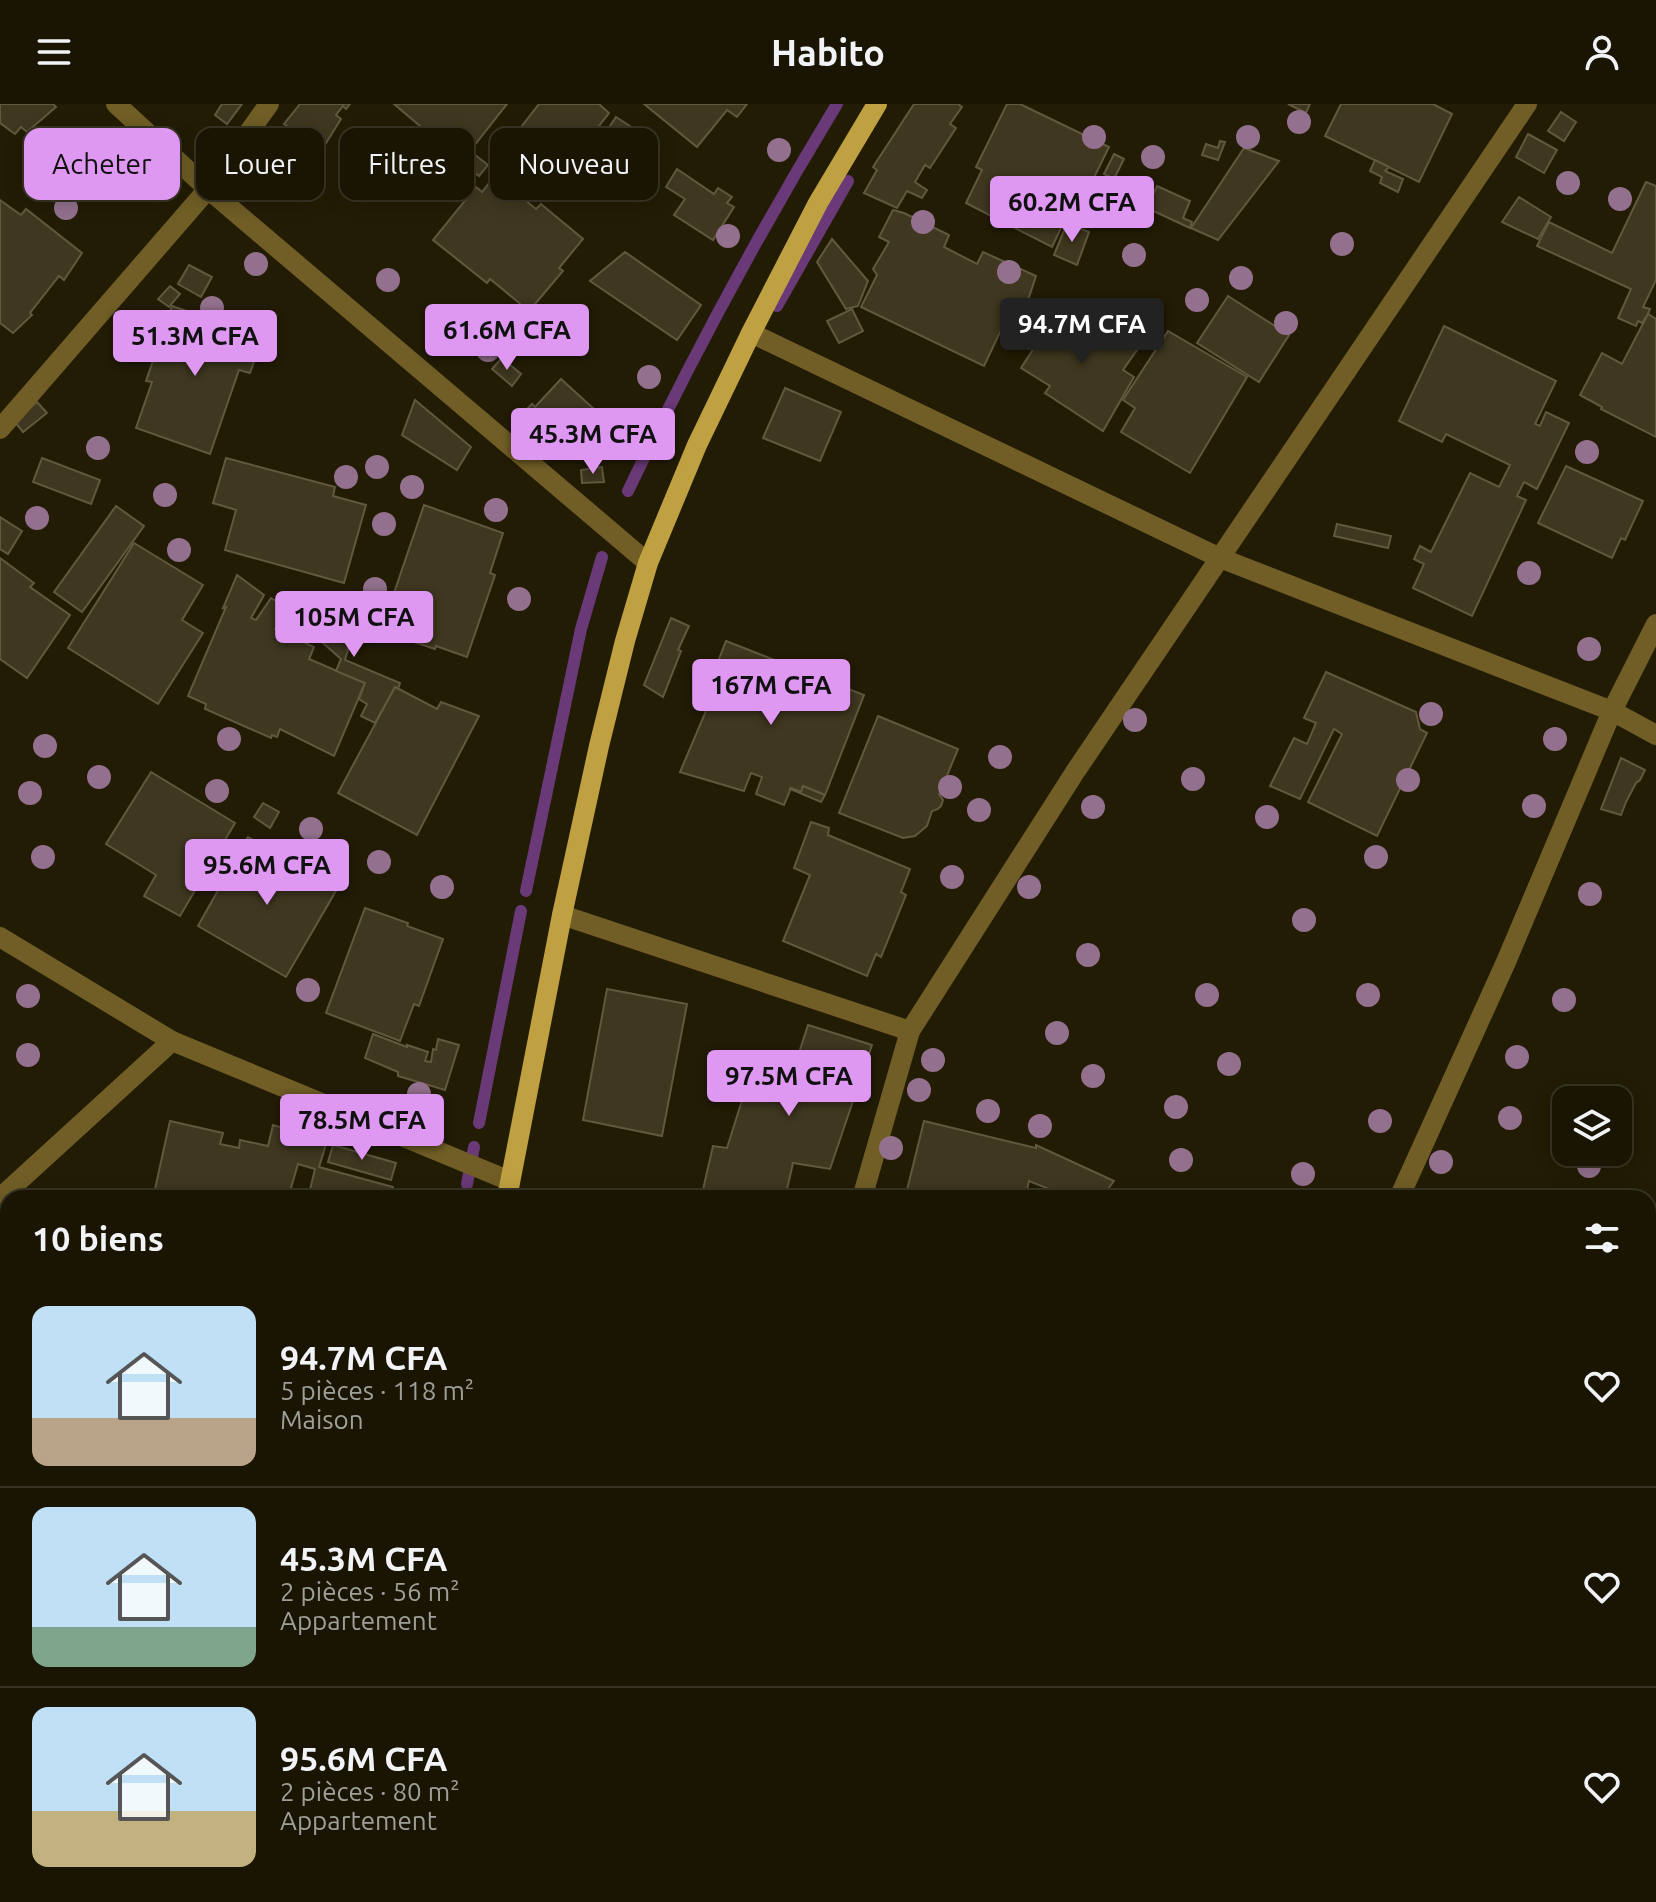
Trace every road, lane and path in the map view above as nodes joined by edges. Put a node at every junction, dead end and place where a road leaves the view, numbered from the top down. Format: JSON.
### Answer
{"nodes":[{"id":1,"x":116,"y":104,"type":"edge"},
{"id":2,"x":269,"y":104,"type":"edge"},
{"id":3,"x":877,"y":104,"type":"edge"},
{"id":4,"x":1527,"y":104,"type":"edge"},
{"id":5,"x":252,"y":128,"type":"edge"},
{"id":6,"x":196,"y":178,"type":"edge"},
{"id":7,"x":198,"y":200,"type":"edge"},
{"id":8,"x":221,"y":200,"type":"edge"},
{"id":9,"x":751,"y":333,"type":"junction"},
{"id":10,"x":0,"y":429,"type":"edge"},
{"id":11,"x":1220,"y":558,"type":"junction"},
{"id":12,"x":648,"y":563,"type":"junction"},
{"id":13,"x":1656,"y":624,"type":"edge"},
{"id":14,"x":1612,"y":711,"type":"junction"},
{"id":15,"x":1656,"y":735,"type":"edge"},
{"id":16,"x":562,"y":915,"type":"junction"},
{"id":17,"x":0,"y":937,"type":"edge"},
{"id":18,"x":910,"y":1031,"type":"junction"},
{"id":19,"x":172,"y":1041,"type":"junction"},
{"id":20,"x":9,"y":1190,"type":"edge"},
{"id":21,"x":508,"y":1190,"type":"edge"},
{"id":22,"x":864,"y":1190,"type":"edge"},
{"id":23,"x":1403,"y":1190,"type":"edge"}],
"edges":[{"from":1,"to":6,"type":"street"},
{"from":2,"to":5,"type":"street"},
{"from":3,"to":9,"type":"main road"},
{"from":4,"to":11,"type":"street"},
{"from":7,"to":10,"type":"street"},
{"from":8,"to":12,"type":"street"},
{"from":9,"to":11,"type":"street"},
{"from":9,"to":12,"type":"main road"},
{"from":11,"to":14,"type":"street"},
{"from":11,"to":18,"type":"street"},
{"from":12,"to":16,"type":"main road"},
{"from":13,"to":14,"type":"street"},
{"from":14,"to":15,"type":"street"},
{"from":14,"to":23,"type":"street"},
{"from":16,"to":18,"type":"street"},
{"from":16,"to":21,"type":"main road"},
{"from":17,"to":19,"type":"street"},
{"from":18,"to":22,"type":"street"},
{"from":19,"to":20,"type":"street"},
{"from":19,"to":21,"type":"street"}]}
